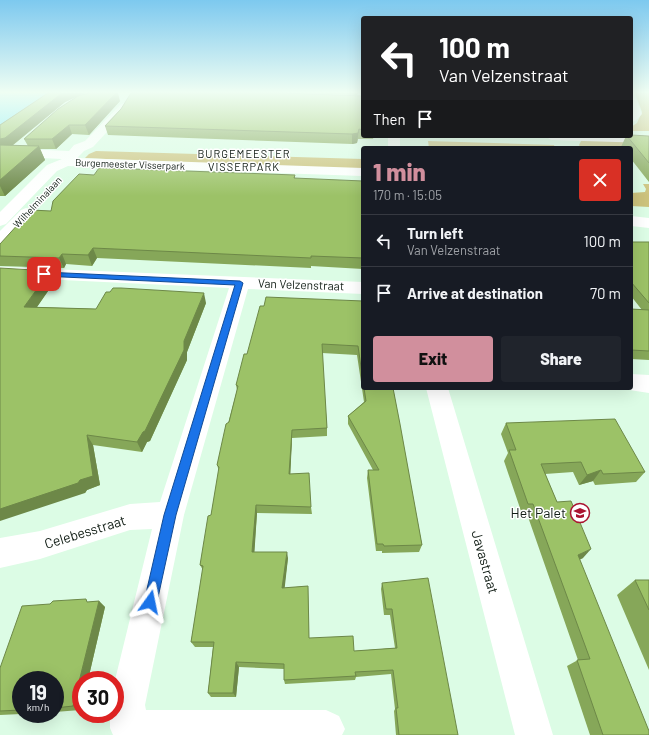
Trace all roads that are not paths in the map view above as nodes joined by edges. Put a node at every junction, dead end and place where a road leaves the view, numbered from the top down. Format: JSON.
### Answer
{"nodes":[{"id":1,"x":105,"y":127,"type":"edge"},
{"id":2,"x":619,"y":138,"type":"edge"},
{"id":3,"x":649,"y":139,"type":"edge"},
{"id":4,"x":24,"y":143,"type":"dead end"},
{"id":5,"x":102,"y":149,"type":"dead end"},
{"id":6,"x":6,"y":153,"type":"edge"},
{"id":7,"x":72,"y":155,"type":"junction"},
{"id":8,"x":361,"y":172,"type":"edge"},
{"id":9,"x":0,"y":202,"type":"edge"},
{"id":10,"x":18,"y":203,"type":"junction"},
{"id":11,"x":0,"y":221,"type":"edge"},
{"id":12,"x":633,"y":221,"type":"edge"},
{"id":13,"x":649,"y":223,"type":"edge"},
{"id":14,"x":0,"y":241,"type":"edge"},
{"id":15,"x":0,"y":272,"type":"edge"},
{"id":16,"x":240,"y":283,"type":"junction"},
{"id":17,"x":361,"y":288,"type":"edge"},
{"id":18,"x":439,"y":390,"type":"edge"},
{"id":19,"x":170,"y":515,"type":"junction"},
{"id":20,"x":0,"y":553,"type":"edge"},
{"id":21,"x":326,"y":729,"type":"dead end"},
{"id":22,"x":534,"y":735,"type":"edge"}],
"edges":[{"from":1,"to":7,"type":"street","name":"Wilhelminalaan"},
{"from":2,"to":3,"type":"street"},
{"from":4,"to":6,"type":"street"},
{"from":5,"to":7,"type":"street","name":"Burgemeester Visserpark"},
{"from":6,"to":7,"type":"street"},
{"from":7,"to":8,"type":"street","name":"Burgemeester Visserpark"},
{"from":7,"to":10,"type":"street","name":"Wilhelminalaan"},
{"from":7,"to":14,"type":"street","name":"Wilhelminalaan"},
{"from":9,"to":10,"type":"street","name":"Wilhelminalaan"},
{"from":10,"to":11,"type":"street","name":"Wilhelminalaan"},
{"from":12,"to":13,"type":"street"},
{"from":15,"to":16,"type":"street","name":"Van Velzenstraat"},
{"from":16,"to":17,"type":"street","name":"Van Velzenstraat"},
{"from":16,"to":19,"type":"street"},
{"from":18,"to":22,"type":"street","name":"Javastraat"},
{"from":19,"to":20,"type":"street","name":"Celebesstraat"},
{"from":19,"to":21,"type":"street"}]}
